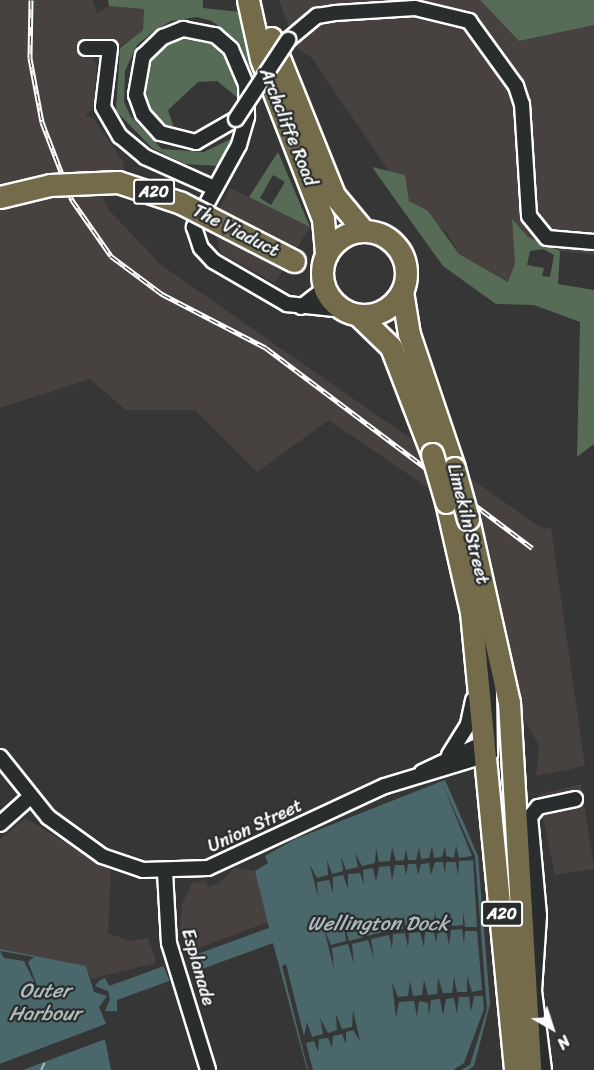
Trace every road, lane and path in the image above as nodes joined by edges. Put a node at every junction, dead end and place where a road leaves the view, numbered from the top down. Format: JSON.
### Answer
{"nodes":[{"id":1,"x":248,"y":0,"type":"edge"},
{"id":2,"x":261,"y":0,"type":"edge"},
{"id":3,"x":86,"y":48,"type":"dead end"},
{"id":4,"x":212,"y":187,"type":"junction"},
{"id":5,"x":0,"y":197,"type":"edge"},
{"id":6,"x":364,"y":231,"type":"junction"},
{"id":7,"x":594,"y":242,"type":"edge"},
{"id":8,"x":325,"y":258,"type":"junction"},
{"id":9,"x":296,"y":261,"type":"junction"},
{"id":10,"x":324,"y":287,"type":"junction"},
{"id":11,"x":402,"y":291,"type":"junction"},
{"id":12,"x":302,"y":308,"type":"junction"},
{"id":13,"x":351,"y":313,"type":"junction"},
{"id":14,"x":488,"y":604,"type":"junction"},
{"id":15,"x":478,"y":677,"type":"junction"},
{"id":16,"x":487,"y":747,"type":"junction"},
{"id":17,"x":449,"y":755,"type":"junction"},
{"id":18,"x":0,"y":757,"type":"edge"},
{"id":19,"x":511,"y":762,"type":"junction"},
{"id":20,"x":418,"y":775,"type":"junction"},
{"id":21,"x":30,"y":797,"type":"junction"},
{"id":22,"x":575,"y":799,"type":"dead end"},
{"id":23,"x":0,"y":824,"type":"edge"},
{"id":24,"x":514,"y":837,"type":"junction"},
{"id":25,"x":533,"y":849,"type":"junction"},
{"id":26,"x":165,"y":872,"type":"junction"},
{"id":27,"x":528,"y":992,"type":"junction"},
{"id":28,"x":208,"y":1070,"type":"edge"},
{"id":29,"x":515,"y":1070,"type":"edge"},
{"id":30,"x":530,"y":1070,"type":"edge"},
{"id":31,"x":544,"y":1070,"type":"edge"}],
"edges":[{"from":1,"to":8,"type":"highway","name":"Archcliffe Road"},
{"from":2,"to":6,"type":"highway","name":"Archcliffe Road"},
{"from":3,"to":4,"type":"street"},
{"from":4,"to":7,"type":"street","bridge":true},
{"from":4,"to":12,"type":"street"},
{"from":5,"to":9,"type":"highway","name":"The Viaduct","number":"A20","bridge":true},
{"from":6,"to":8,"type":"highway"},
{"from":6,"to":11,"type":"highway"},
{"from":8,"to":9,"type":"highway","name":"The Viaduct","number":"A20"},
{"from":8,"to":10,"type":"highway"},
{"from":9,"to":10,"type":"highway","name":"The Viaduct","number":"A20"},
{"from":10,"to":12,"type":"street"},
{"from":10,"to":13,"type":"highway"},
{"from":11,"to":13,"type":"highway"},
{"from":11,"to":14,"type":"highway","name":"Limekiln Street","number":"A20","bridge":true},
{"from":12,"to":13,"type":"street"},
{"from":13,"to":15,"type":"highway","name":"Limekiln Street","number":"A20","bridge":true},
{"from":14,"to":16,"type":"street"},
{"from":14,"to":19,"type":"highway","name":"Limekiln Street","number":"A20"},
{"from":15,"to":16,"type":"highway","name":"Limekiln Street","number":"A20"},
{"from":15,"to":17,"type":"street","name":"Union Street"},
{"from":16,"to":17,"type":"street","name":"Union Street"},
{"from":16,"to":19,"type":"street"},
{"from":16,"to":20,"type":"street","name":"Union Street"},
{"from":16,"to":29,"type":"highway","number":"A20"},
{"from":17,"to":20,"type":"street","name":"Union Street"},
{"from":18,"to":21,"type":"street","name":"Union Street"},
{"from":19,"to":24,"type":"highway","number":"A20"},
{"from":20,"to":26,"type":"street","name":"Union Street"},
{"from":21,"to":23,"type":"street"},
{"from":21,"to":26,"type":"street","name":"Union Street"},
{"from":22,"to":25,"type":"street"},
{"from":24,"to":25,"type":"street"},
{"from":24,"to":27,"type":"highway","number":"A20"},
{"from":25,"to":27,"type":"street"},
{"from":26,"to":28,"type":"street","name":"Esplanade"},
{"from":27,"to":30,"type":"highway","number":"A20"},
{"from":27,"to":31,"type":"street"}]}
